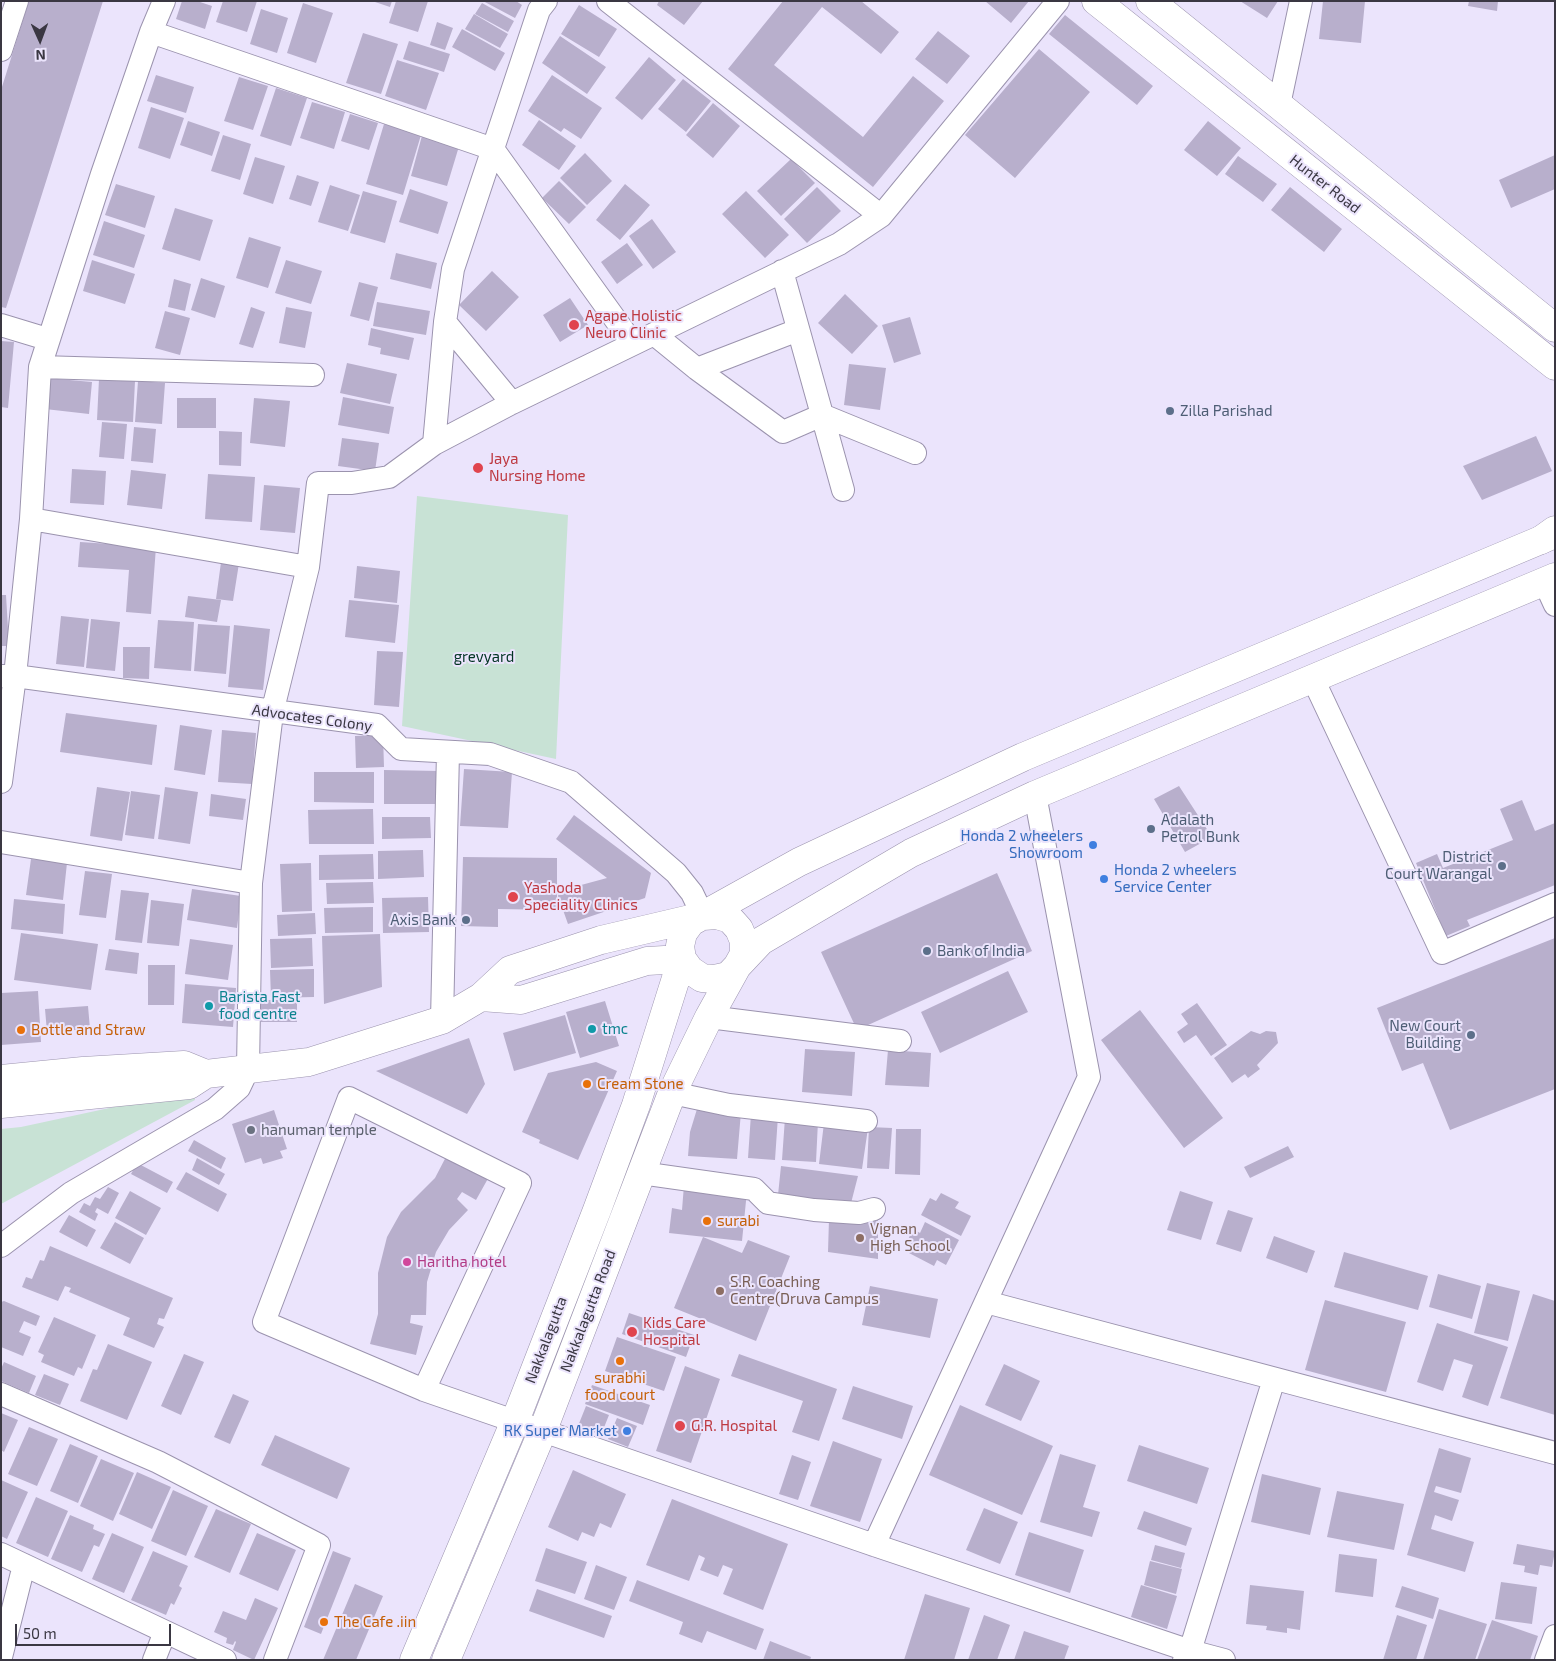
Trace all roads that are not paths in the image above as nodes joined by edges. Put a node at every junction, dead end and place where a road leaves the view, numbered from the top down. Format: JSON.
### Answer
{"nodes":[{"id":1,"x":17,"y":1,"type":"edge"},
{"id":2,"x":164,"y":1,"type":"edge"},
{"id":3,"x":546,"y":1,"type":"edge"},
{"id":4,"x":608,"y":1,"type":"edge"},
{"id":5,"x":1058,"y":1,"type":"edge"},
{"id":6,"x":1096,"y":1,"type":"edge"},
{"id":7,"x":1150,"y":1,"type":"edge"},
{"id":8,"x":1301,"y":1,"type":"edge"},
{"id":9,"x":150,"y":32,"type":"junction"},
{"id":10,"x":1,"y":50,"type":"edge"},
{"id":11,"x":1280,"y":105,"type":"junction"},
{"id":12,"x":493,"y":149,"type":"junction"},
{"id":13,"x":881,"y":216,"type":"junction"},
{"id":14,"x":782,"y":271,"type":"junction"},
{"id":15,"x":445,"y":322,"type":"junction"},
{"id":16,"x":1,"y":325,"type":"edge"},
{"id":17,"x":1555,"y":328,"type":"edge"},
{"id":18,"x":798,"y":330,"type":"junction"},
{"id":19,"x":654,"y":334,"type":"junction"},
{"id":20,"x":47,"y":339,"type":"junction"},
{"id":21,"x":633,"y":344,"type":"junction"},
{"id":22,"x":1555,"y":366,"type":"edge"},
{"id":23,"x":40,"y":367,"type":"junction"},
{"id":24,"x":697,"y":369,"type":"junction"},
{"id":25,"x":313,"y":375,"type":"dead end"},
{"id":26,"x":512,"y":403,"type":"junction"},
{"id":27,"x":822,"y":415,"type":"junction"},
{"id":28,"x":434,"y":444,"type":"junction"},
{"id":29,"x":915,"y":453,"type":"dead end"},
{"id":30,"x":843,"y":490,"type":"dead end"},
{"id":31,"x":31,"y":519,"type":"junction"},
{"id":32,"x":1550,"y":534,"type":"edge"},
{"id":33,"x":308,"y":567,"type":"junction"},
{"id":34,"x":1551,"y":588,"type":"edge"},
{"id":35,"x":8,"y":676,"type":"edge"},
{"id":36,"x":1313,"y":679,"type":"junction"},
{"id":37,"x":272,"y":712,"type":"junction"},
{"id":38,"x":448,"y":752,"type":"junction"},
{"id":39,"x":1,"y":782,"type":"edge"},
{"id":40,"x":1035,"y":795,"type":"junction"},
{"id":41,"x":1,"y":842,"type":"edge"},
{"id":42,"x":250,"y":883,"type":"junction"},
{"id":43,"x":1555,"y":904,"type":"edge"},
{"id":44,"x":703,"y":916,"type":"junction"},
{"id":45,"x":682,"y":959,"type":"junction"},
{"id":46,"x":738,"y":967,"type":"junction"},
{"id":47,"x":481,"y":997,"type":"junction"},
{"id":48,"x":709,"y":1017,"type":"junction"},
{"id":49,"x":442,"y":1020,"type":"junction"},
{"id":50,"x":900,"y":1042,"type":"dead end"},
{"id":51,"x":248,"y":1069,"type":"junction"},
{"id":52,"x":206,"y":1074,"type":"junction"},
{"id":53,"x":1,"y":1079,"type":"edge"},
{"id":54,"x":672,"y":1093,"type":"junction"},
{"id":55,"x":1,"y":1104,"type":"edge"},
{"id":56,"x":866,"y":1121,"type":"dead end"},
{"id":57,"x":641,"y":1173,"type":"junction"},
{"id":58,"x":874,"y":1209,"type":"dead end"},
{"id":59,"x":1,"y":1246,"type":"edge"},
{"id":60,"x":986,"y":1302,"type":"junction"},
{"id":61,"x":1274,"y":1379,"type":"junction"},
{"id":62,"x":424,"y":1390,"type":"junction"},
{"id":63,"x":1,"y":1394,"type":"edge"},
{"id":64,"x":515,"y":1421,"type":"junction"},
{"id":65,"x":543,"y":1430,"type":"junction"},
{"id":66,"x":1555,"y":1453,"type":"edge"},
{"id":67,"x":874,"y":1545,"type":"junction"},
{"id":68,"x":1,"y":1554,"type":"edge"},
{"id":69,"x":24,"y":1565,"type":"junction"},
{"id":70,"x":165,"y":1632,"type":"junction"},
{"id":71,"x":1555,"y":1636,"type":"edge"},
{"id":72,"x":1187,"y":1655,"type":"edge"},
{"id":73,"x":1,"y":1657,"type":"edge"},
{"id":74,"x":154,"y":1660,"type":"edge"},
{"id":75,"x":225,"y":1660,"type":"edge"},
{"id":76,"x":275,"y":1660,"type":"edge"},
{"id":77,"x":414,"y":1660,"type":"edge"},
{"id":78,"x":446,"y":1660,"type":"edge"},
{"id":79,"x":1224,"y":1660,"type":"edge"},
{"id":80,"x":1546,"y":1660,"type":"edge"}],
"edges":[{"from":1,"to":10,"type":"street"},
{"from":2,"to":9,"type":"street"},
{"from":3,"to":12,"type":"street"},
{"from":4,"to":13,"type":"street"},
{"from":5,"to":13,"type":"street"},
{"from":6,"to":22,"type":"main road","name":"Hunter Road"},
{"from":7,"to":11,"type":"main road"},
{"from":8,"to":11,"type":"street"},
{"from":9,"to":12,"type":"street"},
{"from":9,"to":20,"type":"street"},
{"from":11,"to":17,"type":"main road"},
{"from":12,"to":15,"type":"street"},
{"from":12,"to":21,"type":"street"},
{"from":13,"to":14,"type":"street"},
{"from":14,"to":18,"type":"street"},
{"from":14,"to":19,"type":"street"},
{"from":15,"to":26,"type":"street"},
{"from":15,"to":28,"type":"street"},
{"from":16,"to":20,"type":"street"},
{"from":18,"to":24,"type":"street"},
{"from":18,"to":27,"type":"street"},
{"from":19,"to":21,"type":"street"},
{"from":19,"to":24,"type":"street"},
{"from":20,"to":23,"type":"street"},
{"from":21,"to":26,"type":"street"},
{"from":23,"to":25,"type":"street"},
{"from":23,"to":31,"type":"street"},
{"from":24,"to":27,"type":"street"},
{"from":26,"to":28,"type":"street"},
{"from":27,"to":29,"type":"street"},
{"from":27,"to":30,"type":"street"},
{"from":28,"to":33,"type":"street"},
{"from":31,"to":33,"type":"street"},
{"from":31,"to":35,"type":"street"},
{"from":32,"to":44,"type":"main road"},
{"from":33,"to":37,"type":"street"},
{"from":34,"to":36,"type":"main road"},
{"from":35,"to":37,"type":"street","name":"Advocates Colony"},
{"from":35,"to":39,"type":"street"},
{"from":36,"to":40,"type":"main road"},
{"from":36,"to":43,"type":"street"},
{"from":37,"to":38,"type":"street","name":"Advocates Colony"},
{"from":37,"to":42,"type":"street"},
{"from":38,"to":44,"type":"street","name":"Advocates Colony"},
{"from":38,"to":49,"type":"street"},
{"from":40,"to":46,"type":"main road"},
{"from":40,"to":60,"type":"street"},
{"from":41,"to":42,"type":"street"},
{"from":42,"to":51,"type":"street"},
{"from":44,"to":45,"type":"main road"},
{"from":44,"to":46,"type":"main road"},
{"from":44,"to":47,"type":"main road"},
{"from":45,"to":46,"type":"main road"},
{"from":45,"to":47,"type":"main road"},
{"from":45,"to":64,"type":"main road","name":"Nakkalagutta"},
{"from":46,"to":48,"type":"main road","name":"Nakkalagutta Road"},
{"from":47,"to":49,"type":"main road"},
{"from":48,"to":50,"type":"street"},
{"from":48,"to":54,"type":"main road","name":"Nakkalagutta Road"},
{"from":49,"to":51,"type":"main road"},
{"from":51,"to":52,"type":"main road"},
{"from":51,"to":59,"type":"street"},
{"from":52,"to":53,"type":"main road"},
{"from":52,"to":55,"type":"main road"},
{"from":54,"to":56,"type":"street"},
{"from":54,"to":57,"type":"main road","name":"Nakkalagutta Road"},
{"from":57,"to":58,"type":"street"},
{"from":57,"to":65,"type":"main road","name":"Nakkalagutta Road"},
{"from":60,"to":61,"type":"street"},
{"from":60,"to":67,"type":"street"},
{"from":61,"to":66,"type":"street"},
{"from":61,"to":72,"type":"street"},
{"from":62,"to":62,"type":"street"},
{"from":62,"to":64,"type":"street"},
{"from":63,"to":76,"type":"street"},
{"from":64,"to":65,"type":"street"},
{"from":64,"to":77,"type":"main road","name":"Nakkalagutta"},
{"from":65,"to":67,"type":"street"},
{"from":65,"to":78,"type":"main road","name":"Nakkalagutta Road"},
{"from":67,"to":72,"type":"street"},
{"from":68,"to":69,"type":"street"},
{"from":69,"to":70,"type":"street"},
{"from":69,"to":73,"type":"street"},
{"from":70,"to":74,"type":"street"},
{"from":70,"to":75,"type":"street"},
{"from":71,"to":80,"type":"street"},
{"from":72,"to":79,"type":"street"}]}
